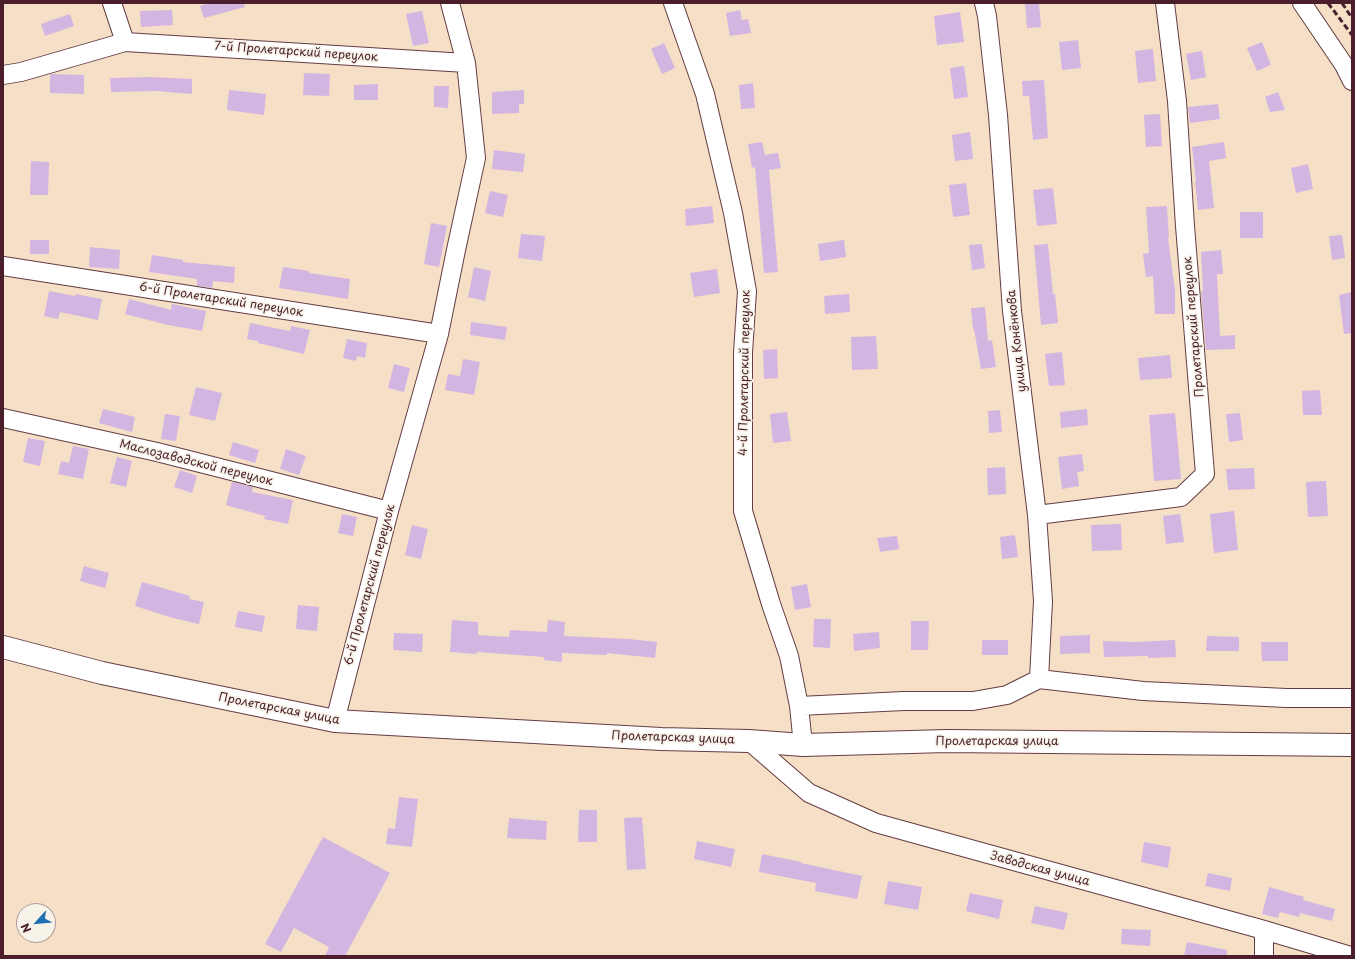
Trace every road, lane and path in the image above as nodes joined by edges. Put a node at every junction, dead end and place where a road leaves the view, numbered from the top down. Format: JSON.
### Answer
{"nodes":[{"id":1,"x":112,"y":3,"type":"edge"},
{"id":2,"x":450,"y":3,"type":"edge"},
{"id":3,"x":673,"y":3,"type":"edge"},
{"id":4,"x":984,"y":3,"type":"edge"},
{"id":5,"x":1166,"y":3,"type":"edge"},
{"id":6,"x":1302,"y":3,"type":"edge"},
{"id":7,"x":125,"y":42,"type":"junction"},
{"id":8,"x":466,"y":63,"type":"junction"},
{"id":9,"x":3,"y":76,"type":"edge"},
{"id":10,"x":1352,"y":81,"type":"edge"},
{"id":11,"x":3,"y":266,"type":"edge"},
{"id":12,"x":439,"y":334,"type":"junction"},
{"id":13,"x":3,"y":418,"type":"edge"},
{"id":14,"x":389,"y":510,"type":"junction"},
{"id":15,"x":1038,"y":515,"type":"junction"},
{"id":16,"x":3,"y":647,"type":"edge"},
{"id":17,"x":1039,"y":679,"type":"junction"},
{"id":18,"x":1352,"y":698,"type":"edge"},
{"id":19,"x":799,"y":706,"type":"junction"},
{"id":20,"x":334,"y":721,"type":"junction"},
{"id":21,"x":749,"y":741,"type":"junction"},
{"id":22,"x":1352,"y":744,"type":"edge"},
{"id":23,"x":803,"y":745,"type":"junction"},
{"id":24,"x":1264,"y":930,"type":"junction"},
{"id":25,"x":1264,"y":956,"type":"edge"},
{"id":26,"x":1351,"y":956,"type":"edge"}],
"edges":[{"from":1,"to":7,"type":"street"},
{"from":2,"to":8,"type":"street","name":"6-й Пролетарский переулок"},
{"from":3,"to":19,"type":"street","name":"4-й Пролетарский переулок"},
{"from":4,"to":15,"type":"street","name":"улица Конёнкова"},
{"from":5,"to":15,"type":"street","name":"Пролетарский переулок"},
{"from":6,"to":10,"type":"street"},
{"from":7,"to":8,"type":"street","name":"7-й Пролетарский переулок"},
{"from":7,"to":9,"type":"street","name":"7-й Пролетарский переулок"},
{"from":8,"to":12,"type":"street","name":"6-й Пролетарский переулок"},
{"from":11,"to":12,"type":"street","name":"6-й Пролетарский переулок"},
{"from":12,"to":14,"type":"street","name":"6-й Пролетарский переулок"},
{"from":13,"to":14,"type":"street","name":"Маслозаводской переулок"},
{"from":14,"to":20,"type":"street","name":"6-й Пролетарский переулок"},
{"from":15,"to":17,"type":"street","name":"улица Конёнкова"},
{"from":16,"to":20,"type":"main road","name":"Пролетарская улица"},
{"from":17,"to":18,"type":"street"},
{"from":17,"to":19,"type":"street"},
{"from":19,"to":23,"type":"street","name":"4-й Пролетарский переулок"},
{"from":20,"to":21,"type":"main road","name":"Пролетарская улица"},
{"from":21,"to":23,"type":"main road","name":"Пролетарская улица"},
{"from":21,"to":24,"type":"street","name":"Заводская улица"},
{"from":22,"to":23,"type":"main road","name":"Пролетарская улица"},
{"from":24,"to":25,"type":"street"},
{"from":24,"to":26,"type":"street","name":"Заводская улица"}]}
